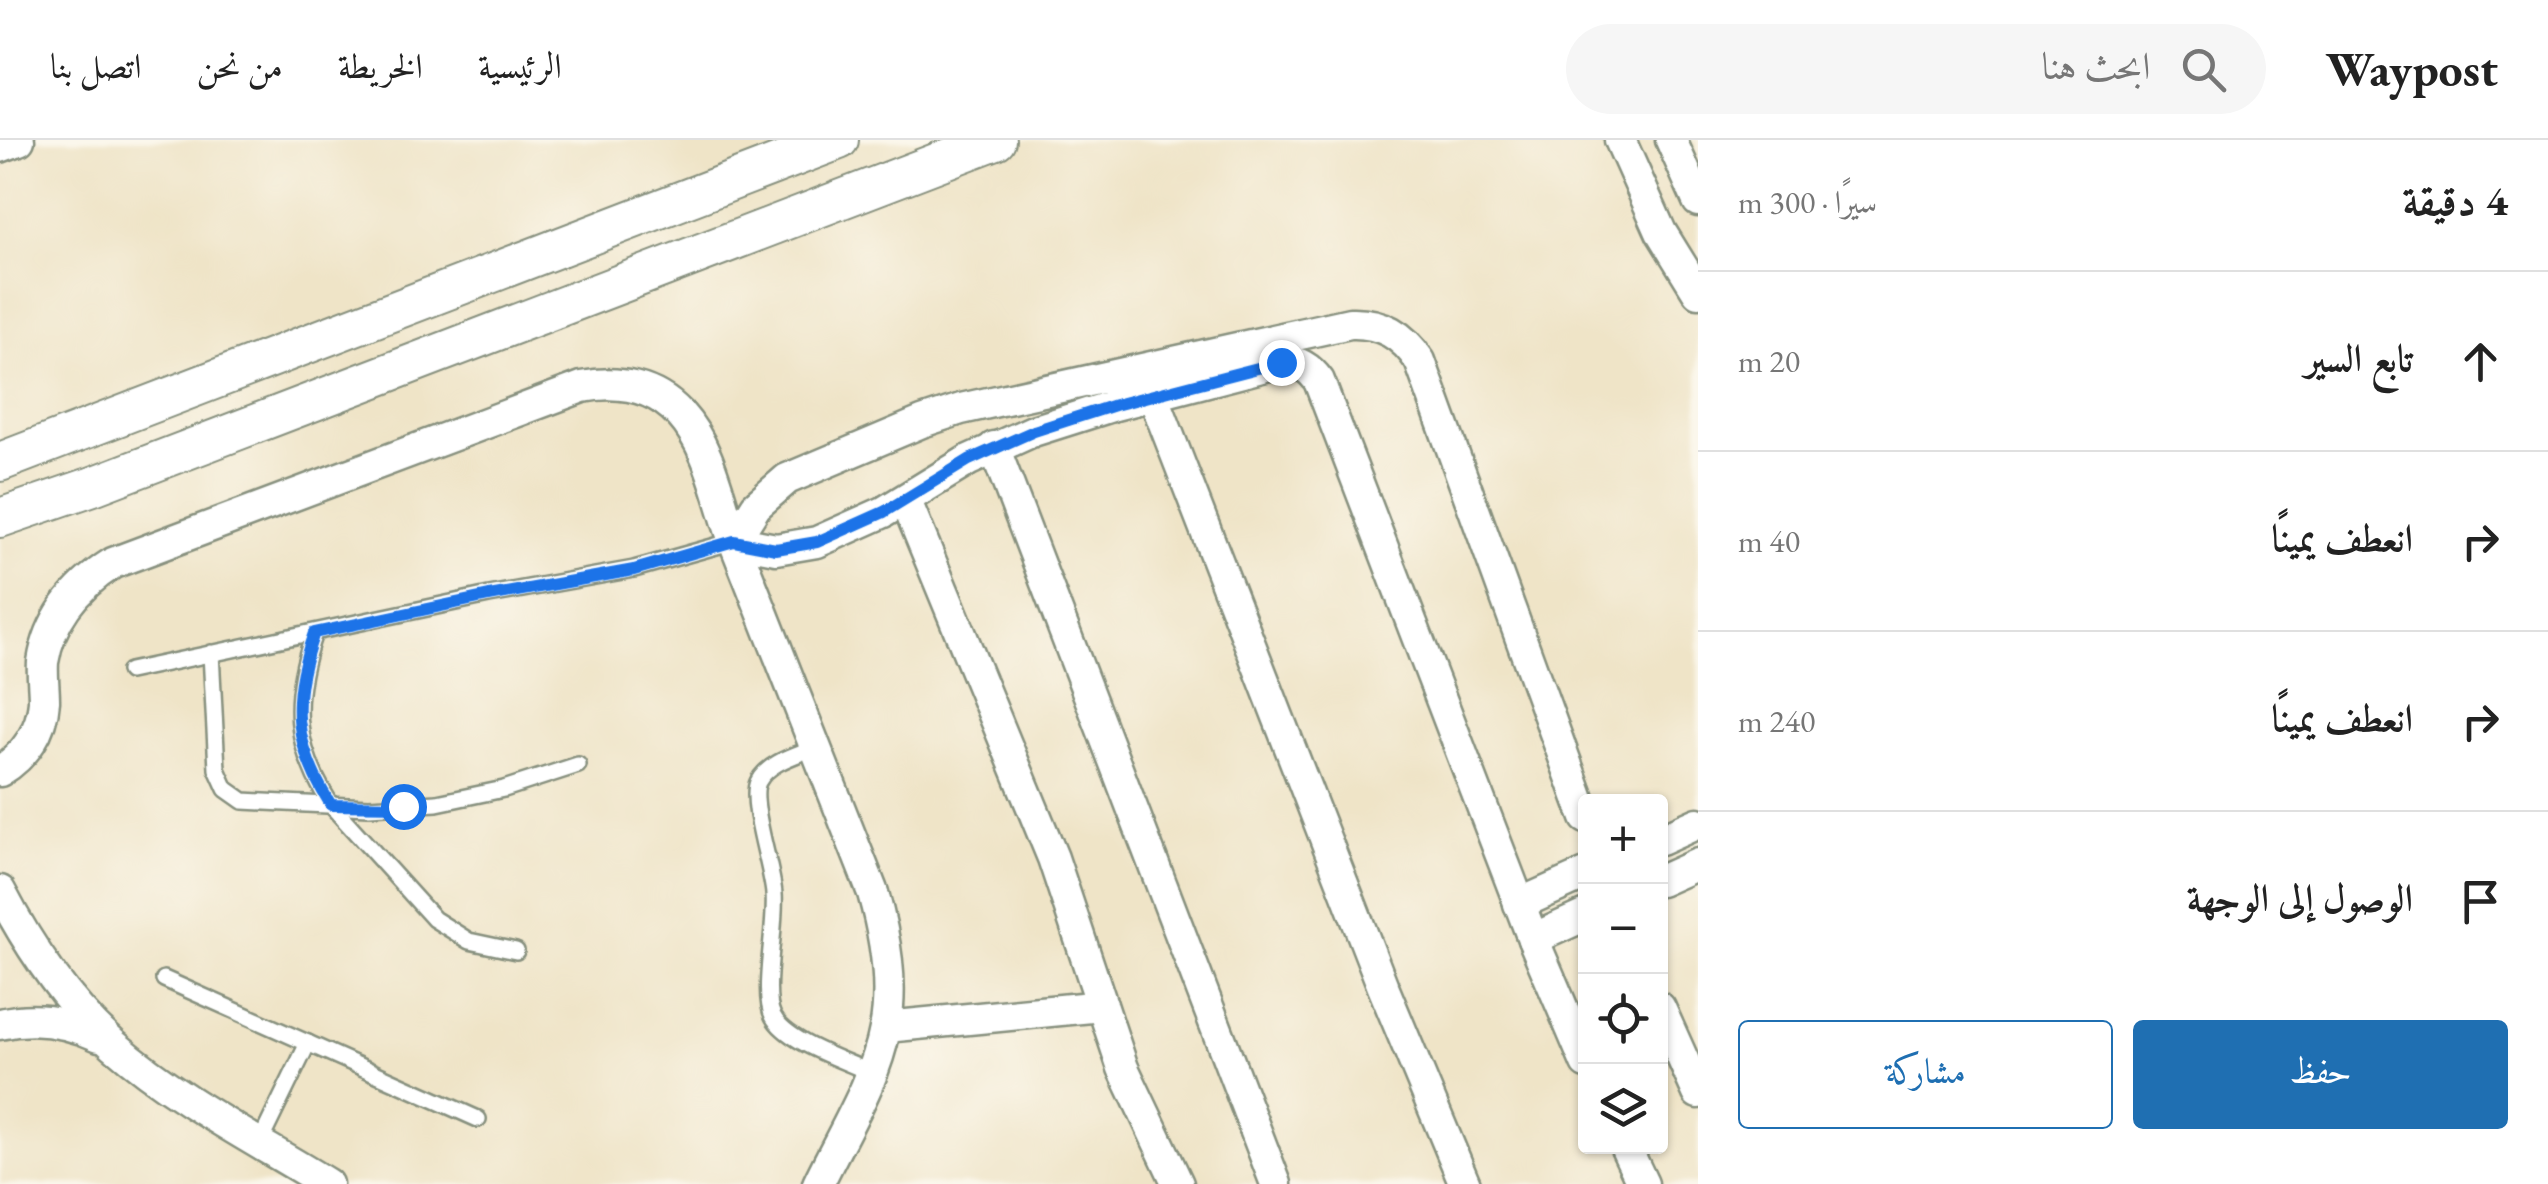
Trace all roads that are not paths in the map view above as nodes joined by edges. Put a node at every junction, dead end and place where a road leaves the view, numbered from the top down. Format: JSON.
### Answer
{"nodes":[{"id":1,"x":19,"y":140,"type":"edge"},
{"id":2,"x":840,"y":140,"type":"edge"},
{"id":3,"x":996,"y":140,"type":"edge"},
{"id":4,"x":1620,"y":140,"type":"edge"},
{"id":5,"x":1671,"y":140,"type":"edge"},
{"id":6,"x":0,"y":147,"type":"edge"},
{"id":7,"x":1698,"y":201,"type":"edge"},
{"id":8,"x":1685,"y":242,"type":"edge"},
{"id":9,"x":1698,"y":292,"type":"edge"},
{"id":10,"x":1148,"y":383,"type":"junction"},
{"id":11,"x":994,"y":447,"type":"junction"},
{"id":12,"x":0,"y":462,"type":"edge"},
{"id":13,"x":906,"y":500,"type":"junction"},
{"id":14,"x":0,"y":518,"type":"edge"},
{"id":15,"x":734,"y":541,"type":"junction"},
{"id":16,"x":314,"y":633,"type":"junction"},
{"id":17,"x":211,"y":652,"type":"junction"},
{"id":18,"x":129,"y":671,"type":"dead end"},
{"id":19,"x":816,"y":747,"type":"junction"},
{"id":20,"x":578,"y":765,"type":"dead end"},
{"id":21,"x":0,"y":771,"type":"edge"},
{"id":22,"x":1578,"y":796,"type":"edge"},
{"id":23,"x":331,"y":805,"type":"junction"},
{"id":24,"x":1698,"y":823,"type":"edge"},
{"id":25,"x":1668,"y":836,"type":"edge"},
{"id":26,"x":1698,"y":864,"type":"edge"},
{"id":27,"x":1578,"y":878,"type":"edge"},
{"id":28,"x":1676,"y":880,"type":"edge"},
{"id":29,"x":0,"y":892,"type":"edge"},
{"id":30,"x":1520,"y":904,"type":"junction"},
{"id":31,"x":1578,"y":919,"type":"edge"},
{"id":32,"x":1533,"y":939,"type":"junction"},
{"id":33,"x":516,"y":951,"type":"dead end"},
{"id":34,"x":164,"y":979,"type":"dead end"},
{"id":35,"x":1102,"y":1006,"type":"junction"},
{"id":36,"x":0,"y":1024,"type":"edge"},
{"id":37,"x":1668,"y":1026,"type":"edge"},
{"id":38,"x":886,"y":1027,"type":"junction"},
{"id":39,"x":308,"y":1043,"type":"junction"},
{"id":40,"x":114,"y":1044,"type":"junction"},
{"id":41,"x":1578,"y":1044,"type":"edge"},
{"id":42,"x":870,"y":1073,"type":"junction"},
{"id":43,"x":1698,"y":1093,"type":"edge"},
{"id":44,"x":478,"y":1119,"type":"dead end"},
{"id":45,"x":260,"y":1142,"type":"junction"},
{"id":46,"x":1629,"y":1154,"type":"edge"},
{"id":47,"x":327,"y":1184,"type":"edge"},
{"id":48,"x":818,"y":1184,"type":"edge"},
{"id":49,"x":1178,"y":1184,"type":"edge"},
{"id":50,"x":1276,"y":1184,"type":"edge"},
{"id":51,"x":1466,"y":1184,"type":"edge"},
{"id":52,"x":1644,"y":1184,"type":"edge"}],
"edges":[{"from":1,"to":6,"type":"street"},
{"from":2,"to":12,"type":"street"},
{"from":3,"to":14,"type":"street"},
{"from":4,"to":8,"type":"street"},
{"from":5,"to":7,"type":"street"},
{"from":8,"to":9,"type":"street"},
{"from":10,"to":11,"type":"street"},
{"from":10,"to":15,"type":"street"},
{"from":10,"to":22,"type":"street"},
{"from":10,"to":30,"type":"street"},
{"from":10,"to":51,"type":"street"},
{"from":11,"to":13,"type":"street"},
{"from":11,"to":50,"type":"street"},
{"from":13,"to":15,"type":"street"},
{"from":13,"to":35,"type":"street"},
{"from":15,"to":16,"type":"lane"},
{"from":15,"to":19,"type":"street"},
{"from":15,"to":21,"type":"street"},
{"from":16,"to":17,"type":"lane"},
{"from":16,"to":23,"type":"lane"},
{"from":17,"to":18,"type":"lane"},
{"from":17,"to":23,"type":"lane"},
{"from":19,"to":38,"type":"street"},
{"from":19,"to":42,"type":"lane"},
{"from":20,"to":23,"type":"lane"},
{"from":23,"to":33,"type":"lane"},
{"from":24,"to":25,"type":"street"},
{"from":26,"to":28,"type":"street"},
{"from":27,"to":30,"type":"street"},
{"from":29,"to":40,"type":"street"},
{"from":30,"to":32,"type":"street"},
{"from":31,"to":32,"type":"street"},
{"from":32,"to":41,"type":"street"},
{"from":34,"to":39,"type":"lane"},
{"from":35,"to":38,"type":"street"},
{"from":35,"to":49,"type":"street"},
{"from":36,"to":40,"type":"street"},
{"from":37,"to":43,"type":"street"},
{"from":38,"to":42,"type":"street"},
{"from":39,"to":44,"type":"lane"},
{"from":39,"to":45,"type":"lane"},
{"from":40,"to":45,"type":"street"},
{"from":42,"to":48,"type":"street"},
{"from":45,"to":47,"type":"street"},
{"from":46,"to":52,"type":"street"}]}
